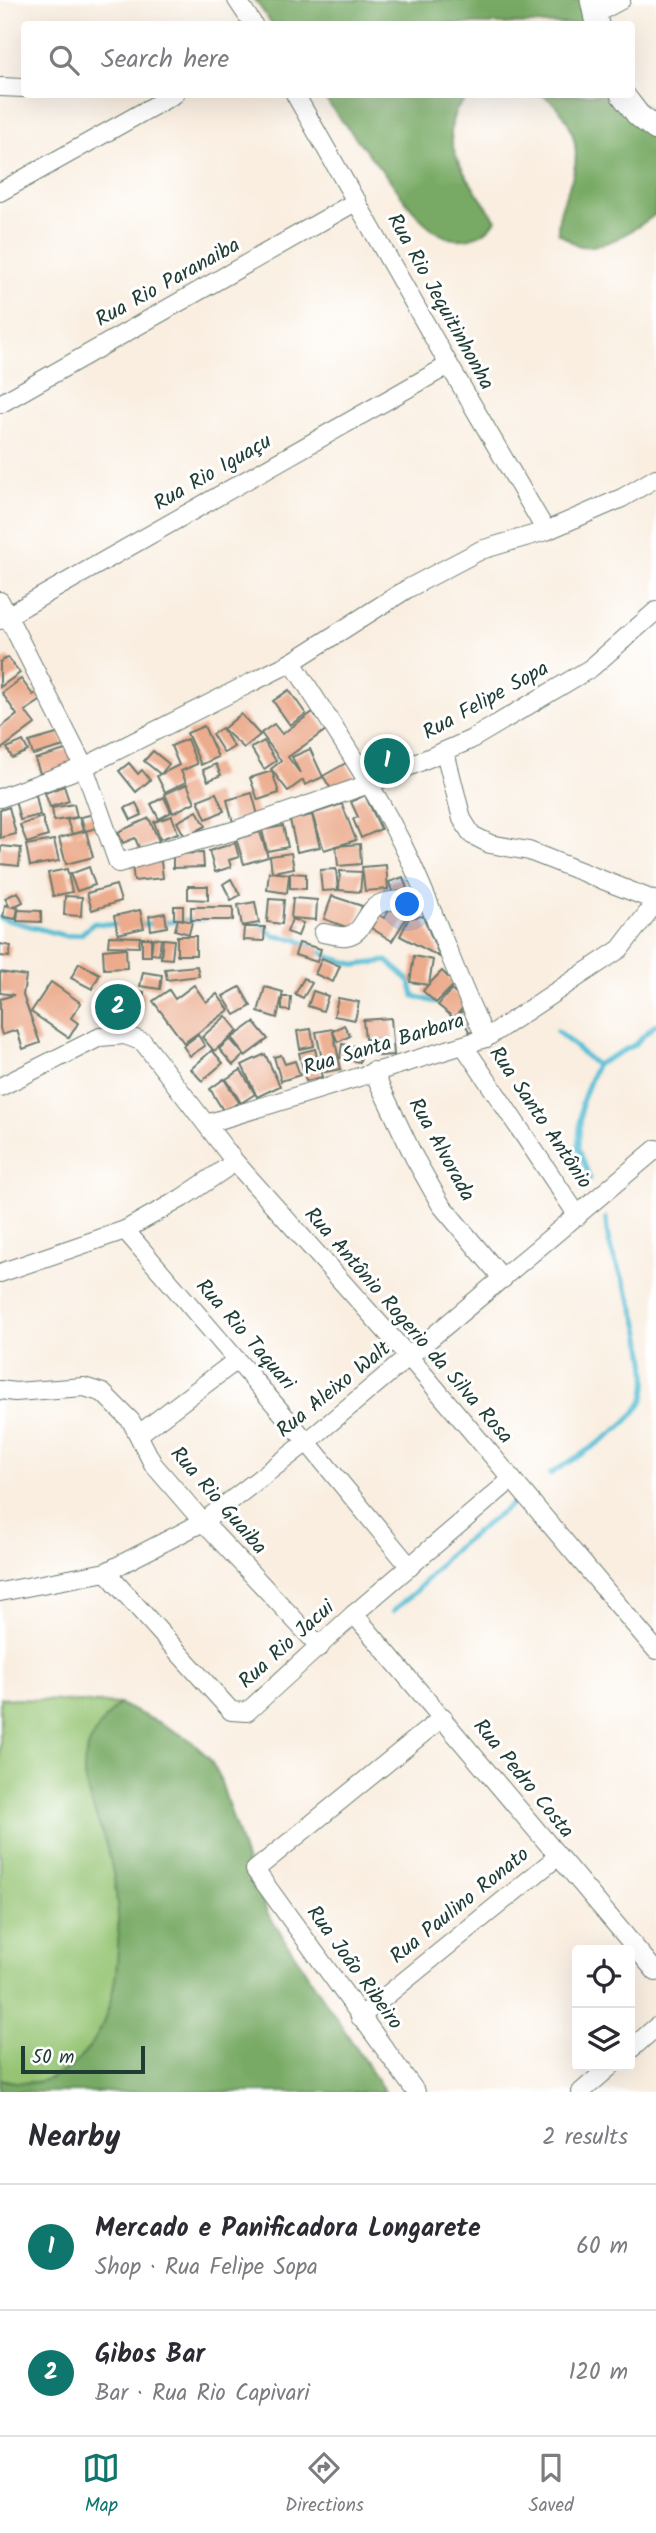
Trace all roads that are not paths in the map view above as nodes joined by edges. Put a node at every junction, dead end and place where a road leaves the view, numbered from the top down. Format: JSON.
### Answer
{"nodes":[{"id":1,"x":237,"y":0,"type":"edge"},
{"id":2,"x":621,"y":0,"type":"edge"},
{"id":3,"x":595,"y":13,"type":"edge"},
{"id":4,"x":251,"y":21,"type":"edge"},
{"id":5,"x":0,"y":87,"type":"edge"},
{"id":6,"x":21,"y":88,"type":"edge"},
{"id":7,"x":168,"y":98,"type":"edge"},
{"id":8,"x":297,"y":98,"type":"edge"},
{"id":9,"x":625,"y":98,"type":"edge"},
{"id":10,"x":656,"y":128,"type":"edge"},
{"id":11,"x":0,"y":192,"type":"edge"},
{"id":12,"x":357,"y":201,"type":"junction"},
{"id":13,"x":449,"y":365,"type":"junction"},
{"id":14,"x":0,"y":404,"type":"edge"},
{"id":15,"x":656,"y":478,"type":"edge"},
{"id":16,"x":547,"y":531,"type":"junction"},
{"id":17,"x":656,"y":611,"type":"edge"},
{"id":18,"x":3,"y":612,"type":"edge"},
{"id":19,"x":292,"y":662,"type":"junction"},
{"id":20,"x":445,"y":752,"type":"junction"},
{"id":21,"x":84,"y":767,"type":"junction"},
{"id":22,"x":369,"y":784,"type":"junction"},
{"id":23,"x":0,"y":798,"type":"edge"},
{"id":24,"x":656,"y":901,"type":"edge"},
{"id":25,"x":428,"y":902,"type":"junction"},
{"id":26,"x":323,"y":933,"type":"dead end"},
{"id":27,"x":486,"y":1038,"type":"junction"},
{"id":28,"x":464,"y":1046,"type":"junction"},
{"id":29,"x":373,"y":1071,"type":"junction"},
{"id":30,"x":0,"y":1087,"type":"edge"},
{"id":31,"x":206,"y":1124,"type":"junction"},
{"id":32,"x":656,"y":1149,"type":"edge"},
{"id":33,"x":235,"y":1162,"type":"junction"},
{"id":34,"x":578,"y":1216,"type":"junction"},
{"id":35,"x":125,"y":1230,"type":"junction"},
{"id":36,"x":0,"y":1273,"type":"edge"},
{"id":37,"x":503,"y":1279,"type":"junction"},
{"id":38,"x":409,"y":1357,"type":"junction"},
{"id":39,"x":237,"y":1360,"type":"junction"},
{"id":40,"x":0,"y":1390,"type":"edge"},
{"id":41,"x":139,"y":1434,"type":"junction"},
{"id":42,"x":307,"y":1442,"type":"junction"},
{"id":43,"x":512,"y":1479,"type":"junction"},
{"id":44,"x":203,"y":1522,"type":"junction"},
{"id":45,"x":410,"y":1567,"type":"junction"},
{"id":46,"x":106,"y":1572,"type":"junction"},
{"id":47,"x":0,"y":1592,"type":"edge"},
{"id":48,"x":354,"y":1614,"type":"junction"},
{"id":49,"x":320,"y":1647,"type":"junction"},
{"id":50,"x":656,"y":1650,"type":"edge"},
{"id":51,"x":443,"y":1717,"type":"junction"},
{"id":52,"x":557,"y":1857,"type":"junction"},
{"id":53,"x":656,"y":1972,"type":"edge"},
{"id":54,"x":360,"y":2017,"type":"junction"},
{"id":55,"x":656,"y":2027,"type":"edge"},
{"id":56,"x":635,"y":2046,"type":"edge"},
{"id":57,"x":605,"y":2071,"type":"edge"},
{"id":58,"x":416,"y":2092,"type":"edge"},
{"id":59,"x":581,"y":2092,"type":"edge"}],
"edges":[{"from":1,"to":4,"type":"street"},
{"from":2,"to":3,"type":"street"},
{"from":5,"to":6,"type":"street"},
{"from":7,"to":11,"type":"street"},
{"from":8,"to":12,"type":"street","name":"Rua Rio Jequitinhonha"},
{"from":9,"to":10,"type":"main road"},
{"from":12,"to":13,"type":"street","name":"Rua Rio Jequitinhonha"},
{"from":12,"to":14,"type":"street","name":"Rua Rio Paranaiba"},
{"from":13,"to":16,"type":"street","name":"Rua Rio Jequitinhonha"},
{"from":13,"to":18,"type":"street","name":"Rua Rio Iguaçu"},
{"from":15,"to":16,"type":"street"},
{"from":16,"to":19,"type":"street"},
{"from":17,"to":20,"type":"street","name":"Rua Felipe Sopa"},
{"from":18,"to":21,"type":"street"},
{"from":19,"to":21,"type":"street"},
{"from":19,"to":22,"type":"street"},
{"from":20,"to":22,"type":"street","name":"Rua Felipe Sopa"},
{"from":20,"to":24,"type":"street"},
{"from":21,"to":22,"type":"street","name":"Rua Felipe Sopa"},
{"from":21,"to":23,"type":"street"},
{"from":22,"to":25,"type":"street"},
{"from":24,"to":27,"type":"street","name":"Rua Santa Barbara"},
{"from":25,"to":26,"type":"street"},
{"from":25,"to":27,"type":"street"},
{"from":27,"to":28,"type":"street","name":"Rua Santa Barbara"},
{"from":28,"to":29,"type":"street","name":"Rua Santa Barbara"},
{"from":28,"to":34,"type":"street","name":"Rua Santo Antônio"},
{"from":29,"to":31,"type":"street","name":"Rua Santa Barbara"},
{"from":29,"to":37,"type":"street","name":"Rua Alvorada"},
{"from":30,"to":31,"type":"street","name":"Rua Antônio Rogerio da Silva Rosa"},
{"from":31,"to":33,"type":"street","name":"Rua Antônio Rogerio da Silva Rosa"},
{"from":32,"to":34,"type":"street","name":"Rua Aleixo Walt"},
{"from":33,"to":35,"type":"street"},
{"from":33,"to":38,"type":"street","name":"Rua Antônio Rogerio da Silva Rosa"},
{"from":34,"to":37,"type":"street","name":"Rua Aleixo Walt"},
{"from":35,"to":36,"type":"street"},
{"from":35,"to":39,"type":"street","name":"Rua Rio Taquari"},
{"from":37,"to":38,"type":"street","name":"Rua Aleixo Walt"},
{"from":38,"to":42,"type":"street","name":"Rua Aleixo Walt"},
{"from":38,"to":43,"type":"street","name":"Rua Antônio Rogerio da Silva Rosa"},
{"from":39,"to":41,"type":"street"},
{"from":39,"to":42,"type":"street","name":"Rua Rio Taquari"},
{"from":40,"to":41,"type":"street","name":"Rua Rio Guaiba"},
{"from":41,"to":44,"type":"street","name":"Rua Rio Guaiba"},
{"from":42,"to":44,"type":"street","name":"Rua Aleixo Walt"},
{"from":42,"to":45,"type":"street","name":"Rua Rio Taquari"},
{"from":43,"to":45,"type":"street","name":"Rua Rio Jacui"},
{"from":43,"to":50,"type":"street","name":"Rua Antônio Rogerio da Silva Rosa"},
{"from":44,"to":46,"type":"street","name":"Rua Aleixo Walt"},
{"from":44,"to":49,"type":"street","name":"Rua Rio Guaiba"},
{"from":45,"to":48,"type":"street","name":"Rua Rio Jacui"},
{"from":46,"to":47,"type":"street","name":"Rua Aleixo Walt"},
{"from":46,"to":49,"type":"street","name":"Rua Rio Jacui"},
{"from":48,"to":49,"type":"street","name":"Rua Rio Jacui"},
{"from":48,"to":51,"type":"street","name":"Rua Pedro Costa"},
{"from":51,"to":52,"type":"street","name":"Rua Pedro Costa"},
{"from":51,"to":54,"type":"street","name":"Rua João Ribeiro"},
{"from":52,"to":53,"type":"street","name":"Rua Pedro Costa"},
{"from":52,"to":54,"type":"street","name":"Rua Paulino Ronato"},
{"from":54,"to":58,"type":"street","name":"Rua João Ribeiro"},
{"from":55,"to":56,"type":"street"},
{"from":57,"to":59,"type":"street"}]}
